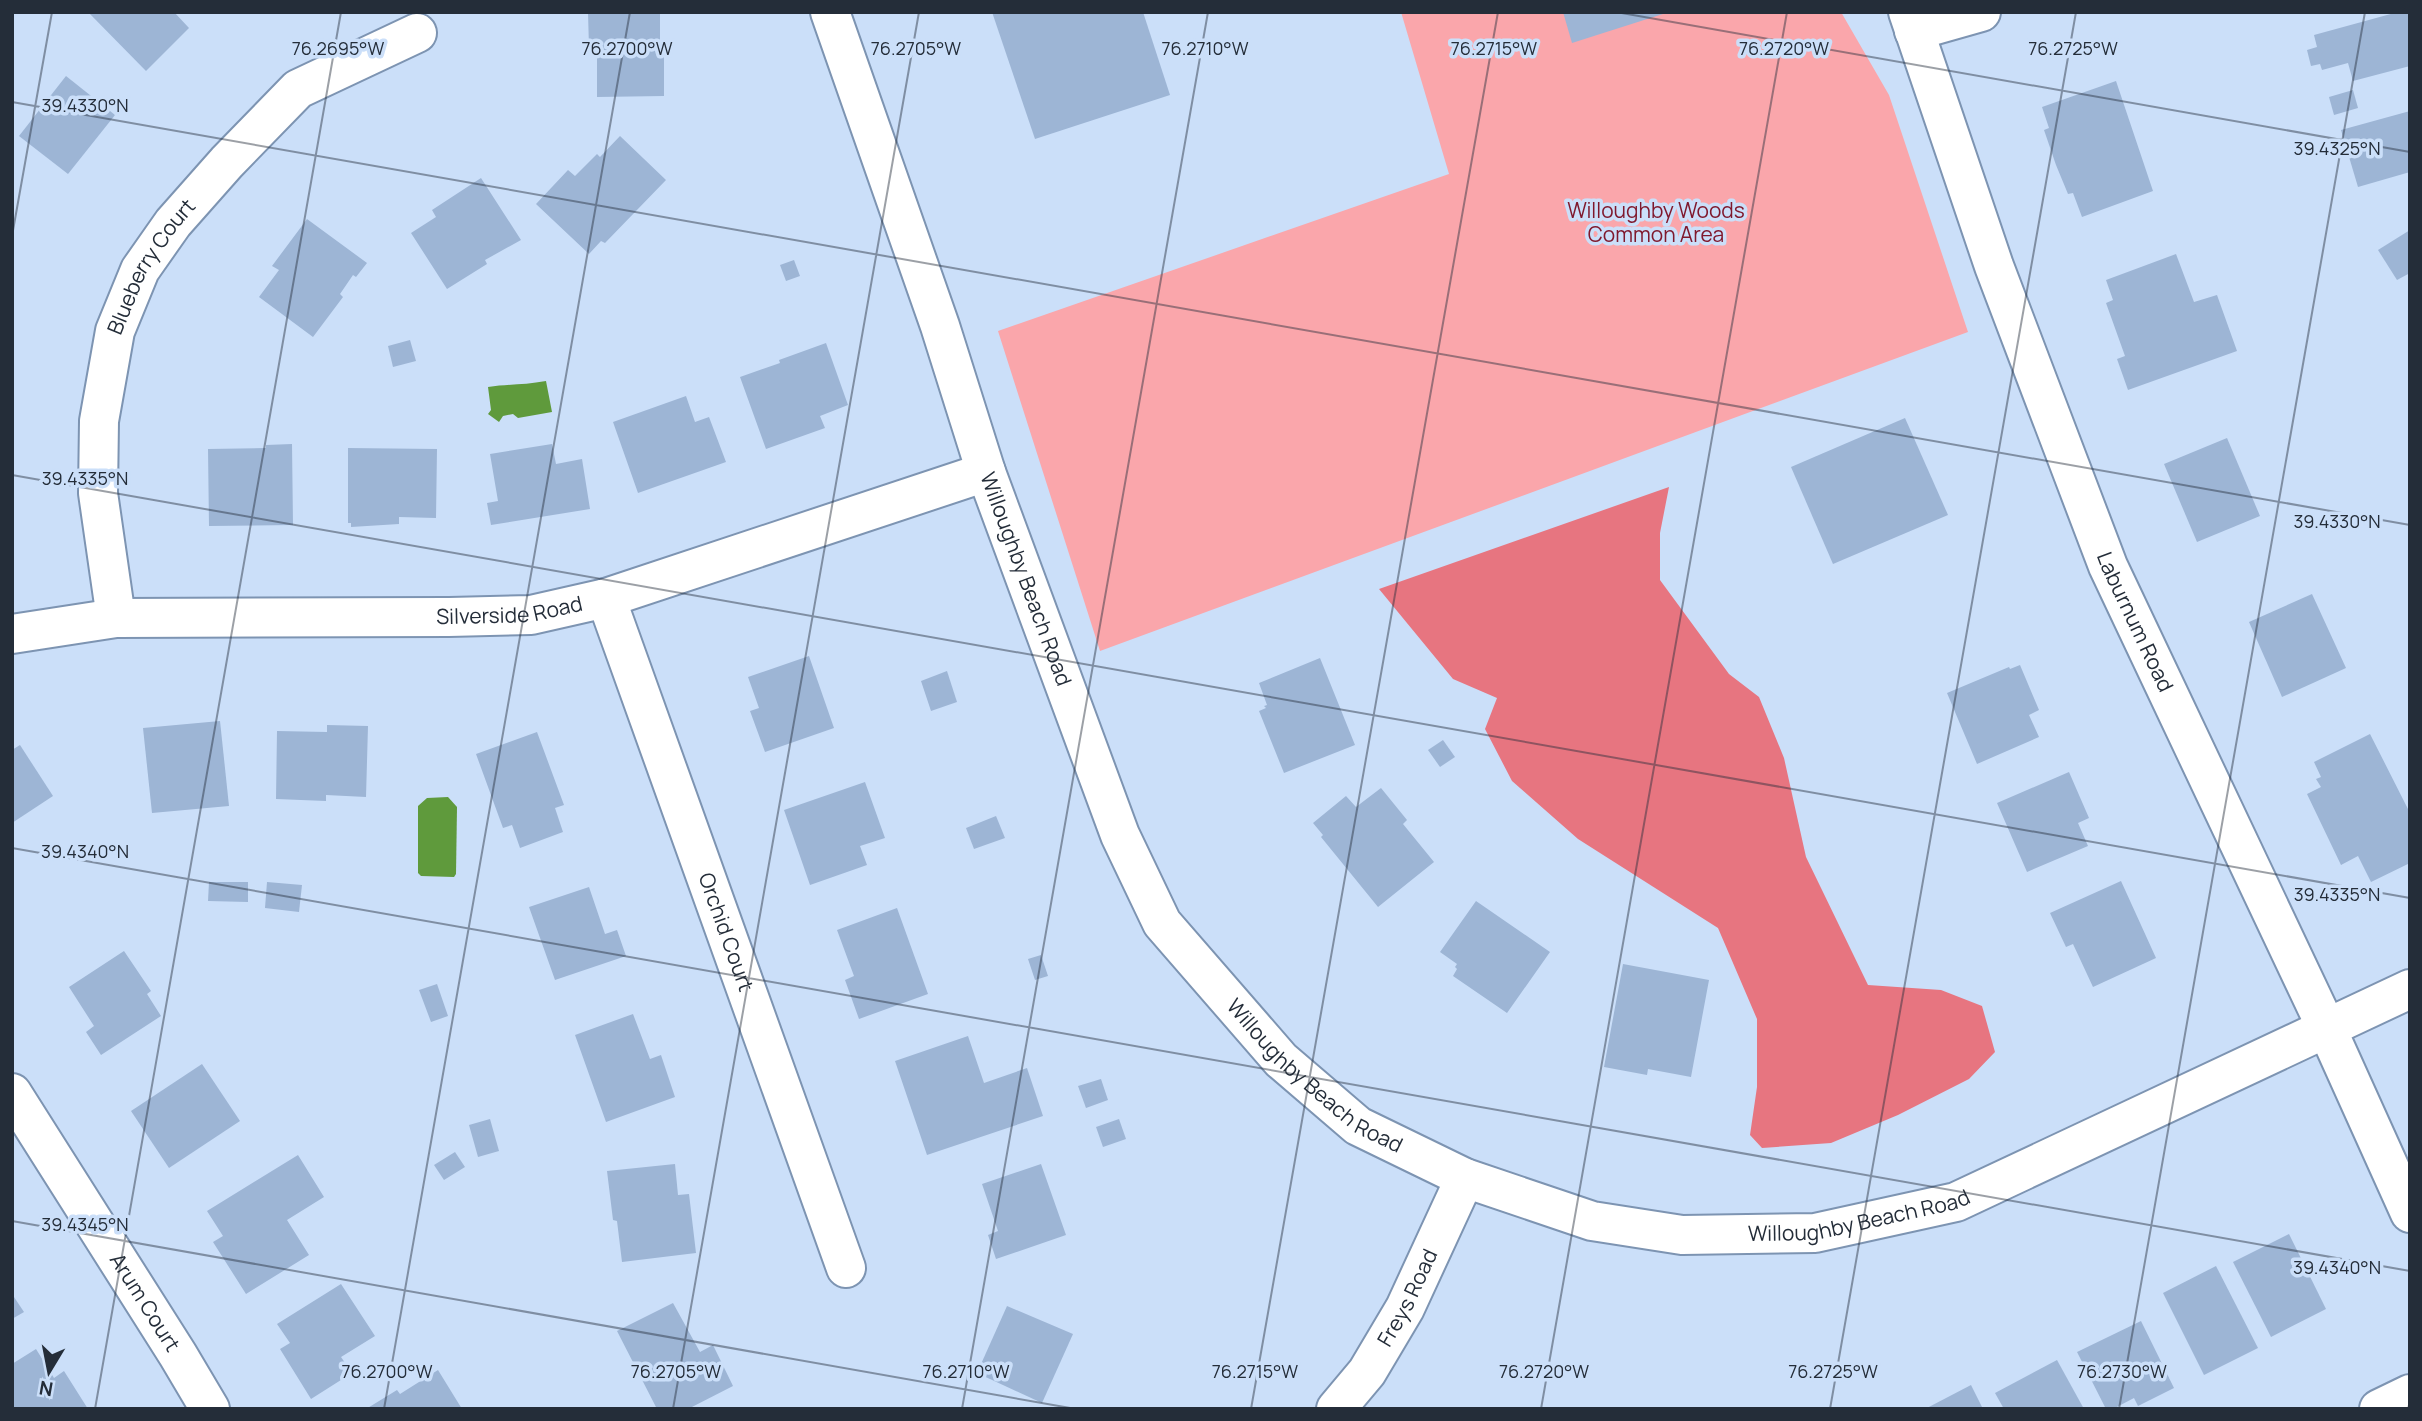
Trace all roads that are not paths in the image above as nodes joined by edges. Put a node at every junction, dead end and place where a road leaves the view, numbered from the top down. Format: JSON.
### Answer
{"nodes":[{"id":1,"x":830,"y":12,"type":"edge"},
{"id":2,"x":1981,"y":12,"type":"edge"},
{"id":3,"x":1911,"y":22,"type":"edge"},
{"id":4,"x":417,"y":33,"type":"dead end"},
{"id":5,"x":986,"y":472,"type":"junction"},
{"id":6,"x":606,"y":598,"type":"junction"},
{"id":7,"x":116,"y":618,"type":"junction"},
{"id":8,"x":12,"y":634,"type":"edge"},
{"id":9,"x":2410,"y":989,"type":"edge"},
{"id":10,"x":2327,"y":1029,"type":"junction"},
{"id":11,"x":12,"y":1093,"type":"edge"},
{"id":12,"x":1465,"y":1178,"type":"junction"},
{"id":13,"x":2410,"y":1213,"type":"edge"},
{"id":14,"x":846,"y":1268,"type":"dead end"},
{"id":15,"x":2410,"y":1394,"type":"edge"},
{"id":16,"x":210,"y":1409,"type":"edge"},
{"id":17,"x":1336,"y":1409,"type":"edge"},
{"id":18,"x":2379,"y":1409,"type":"edge"}],
"edges":[{"from":1,"to":5,"type":"street","name":"Willoughby Beach Road"},
{"from":2,"to":3,"type":"street"},
{"from":3,"to":10,"type":"street","name":"Laburnum Road"},
{"from":4,"to":7,"type":"street","name":"Blueberry Court"},
{"from":5,"to":6,"type":"street","name":"Silverside Road"},
{"from":5,"to":12,"type":"street","name":"Willoughby Beach Road"},
{"from":6,"to":7,"type":"street","name":"Silverside Road"},
{"from":6,"to":14,"type":"street","name":"Orchid Court"},
{"from":7,"to":8,"type":"street","name":"Silverside Road"},
{"from":9,"to":10,"type":"street","name":"Willoughby Beach Road"},
{"from":10,"to":12,"type":"street","name":"Willoughby Beach Road"},
{"from":10,"to":13,"type":"street","name":"Laburnum Road"},
{"from":11,"to":16,"type":"street","name":"Arum Court"},
{"from":12,"to":17,"type":"street","name":"Freys Road"},
{"from":15,"to":18,"type":"street"}]}
